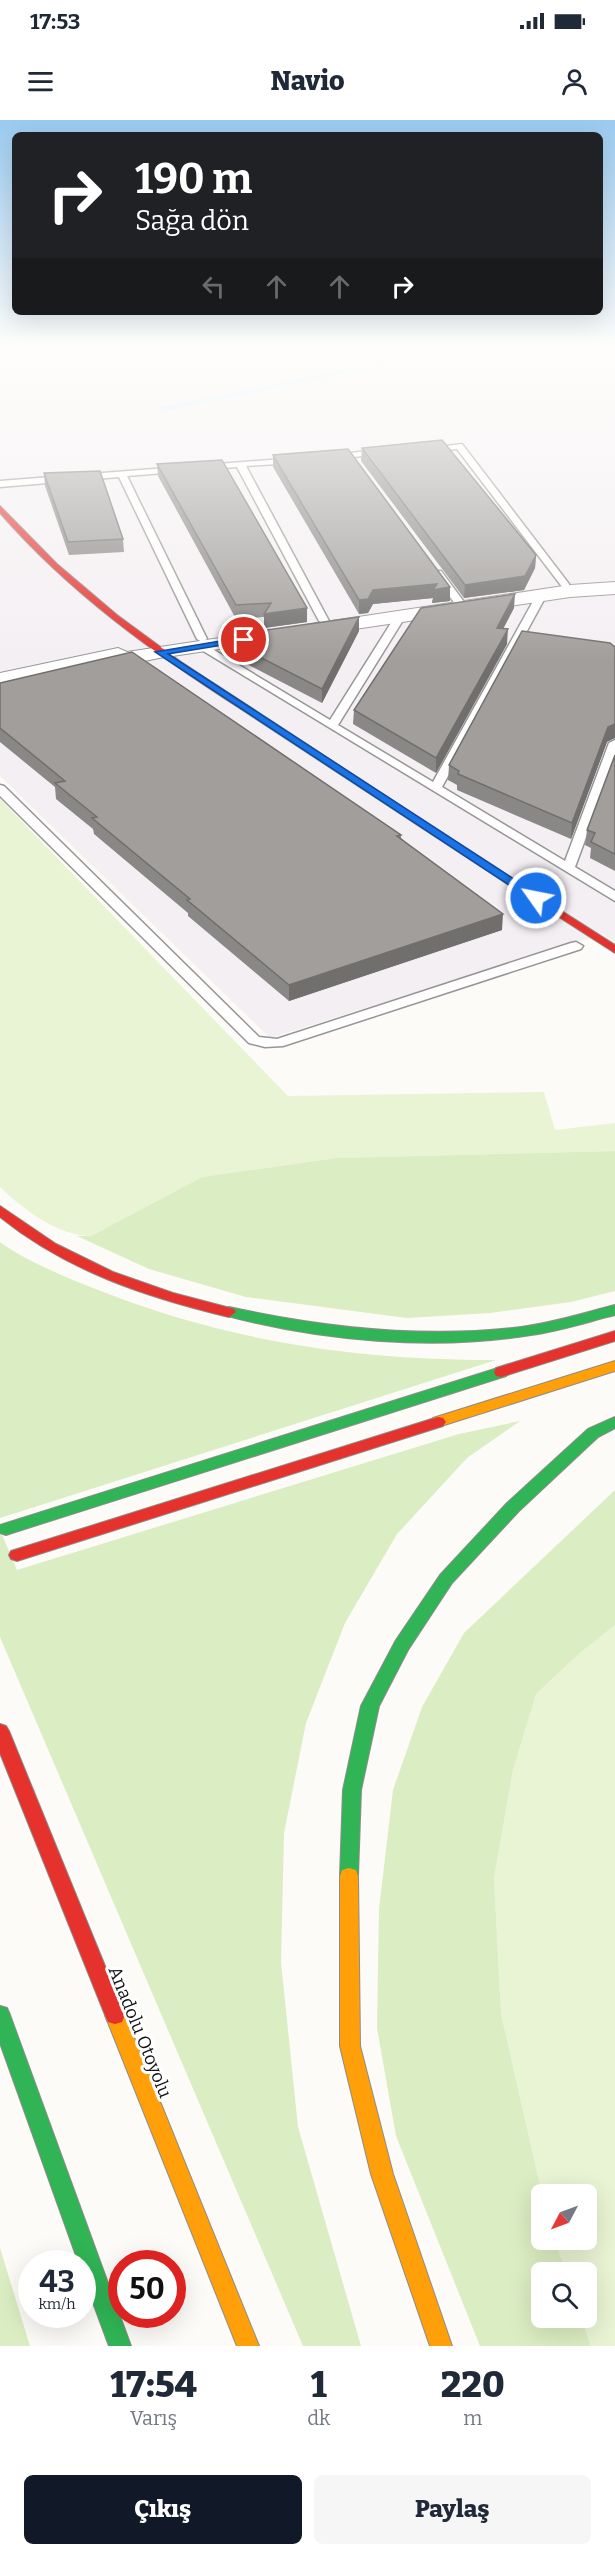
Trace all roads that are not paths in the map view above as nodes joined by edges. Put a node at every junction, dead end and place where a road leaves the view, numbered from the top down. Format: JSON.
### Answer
{"nodes":[{"id":1,"x":373,"y":453,"type":"edge"},
{"id":2,"x":464,"y":453,"type":"edge"},
{"id":3,"x":350,"y":455,"type":"junction"},
{"id":4,"x":317,"y":458,"type":"edge"},
{"id":5,"x":306,"y":459,"type":"edge"},
{"id":6,"x":240,"y":464,"type":"junction"},
{"id":7,"x":357,"y":464,"type":"edge"},
{"id":8,"x":122,"y":474,"type":"junction"},
{"id":9,"x":0,"y":484,"type":"edge"},
{"id":10,"x":0,"y":508,"type":"edge"},
{"id":11,"x":432,"y":565,"type":"edge"},
{"id":12,"x":615,"y":581,"type":"edge"},
{"id":13,"x":566,"y":586,"type":"junction"},
{"id":14,"x":615,"y":588,"type":"edge"},
{"id":15,"x":541,"y":596,"type":"junction"},
{"id":16,"x":459,"y":602,"type":"junction"},
{"id":17,"x":400,"y":616,"type":"junction"},
{"id":18,"x":324,"y":621,"type":"junction"},
{"id":19,"x":201,"y":643,"type":"junction"},
{"id":20,"x":143,"y":653,"type":"junction"},
{"id":21,"x":0,"y":679,"type":"edge"},
{"id":22,"x":0,"y":686,"type":"edge"},
{"id":23,"x":332,"y":726,"type":"junction"},
{"id":24,"x":615,"y":743,"type":"edge"},
{"id":25,"x":435,"y":788,"type":"junction"},
{"id":26,"x":0,"y":789,"type":"edge"},
{"id":27,"x":568,"y":869,"type":"junction"},
{"id":28,"x":615,"y":897,"type":"edge"},
{"id":29,"x":556,"y":933,"type":"dead end"},
{"id":30,"x":581,"y":949,"type":"joint"},
{"id":31,"x":615,"y":950,"type":"edge"},
{"id":32,"x":0,"y":1210,"type":"edge"},
{"id":33,"x":615,"y":1310,"type":"edge"},
{"id":34,"x":615,"y":1336,"type":"edge"},
{"id":35,"x":615,"y":1366,"type":"edge"},
{"id":36,"x":615,"y":1422,"type":"edge"},
{"id":37,"x":6,"y":1529,"type":"dead end"},
{"id":38,"x":17,"y":1555,"type":"dead end"},
{"id":39,"x":0,"y":1731,"type":"edge"},
{"id":40,"x":0,"y":2014,"type":"edge"},
{"id":41,"x":120,"y":2346,"type":"edge"},
{"id":42,"x":248,"y":2346,"type":"edge"},
{"id":43,"x":441,"y":2346,"type":"edge"}],
"edges":[{"from":1,"to":3,"type":"lane"},
{"from":2,"to":13,"type":"lane"},
{"from":3,"to":4,"type":"lane"},
{"from":3,"to":7,"type":"lane"},
{"from":5,"to":6,"type":"lane"},
{"from":6,"to":8,"type":"lane"},
{"from":6,"to":18,"type":"lane"},
{"from":8,"to":9,"type":"lane"},
{"from":8,"to":19,"type":"lane"},
{"from":10,"to":20,"type":"main road"},
{"from":11,"to":16,"type":"lane"},
{"from":12,"to":13,"type":"street"},
{"from":13,"to":16,"type":"street"},
{"from":14,"to":15,"type":"street"},
{"from":15,"to":17,"type":"street"},
{"from":15,"to":25,"type":"lane"},
{"from":16,"to":18,"type":"street"},
{"from":17,"to":19,"type":"street"},
{"from":17,"to":23,"type":"lane"},
{"from":18,"to":19,"type":"street"},
{"from":19,"to":20,"type":"street"},
{"from":19,"to":23,"type":"lane"},
{"from":20,"to":21,"type":"street"},
{"from":20,"to":22,"type":"street"},
{"from":20,"to":31,"type":"main road"},
{"from":23,"to":25,"type":"lane"},
{"from":24,"to":27,"type":"lane"},
{"from":25,"to":27,"type":"lane"},
{"from":26,"to":30,"type":"lane"},
{"from":27,"to":28,"type":"lane"},
{"from":29,"to":30,"type":"main road"},
{"from":32,"to":33,"type":"main road"},
{"from":34,"to":37,"type":"main road"},
{"from":35,"to":38,"type":"main road"},
{"from":36,"to":43,"type":"main road"},
{"from":39,"to":42,"type":"main road","name":"Anadolu Otoyolu"},
{"from":40,"to":41,"type":"main road"}]}
